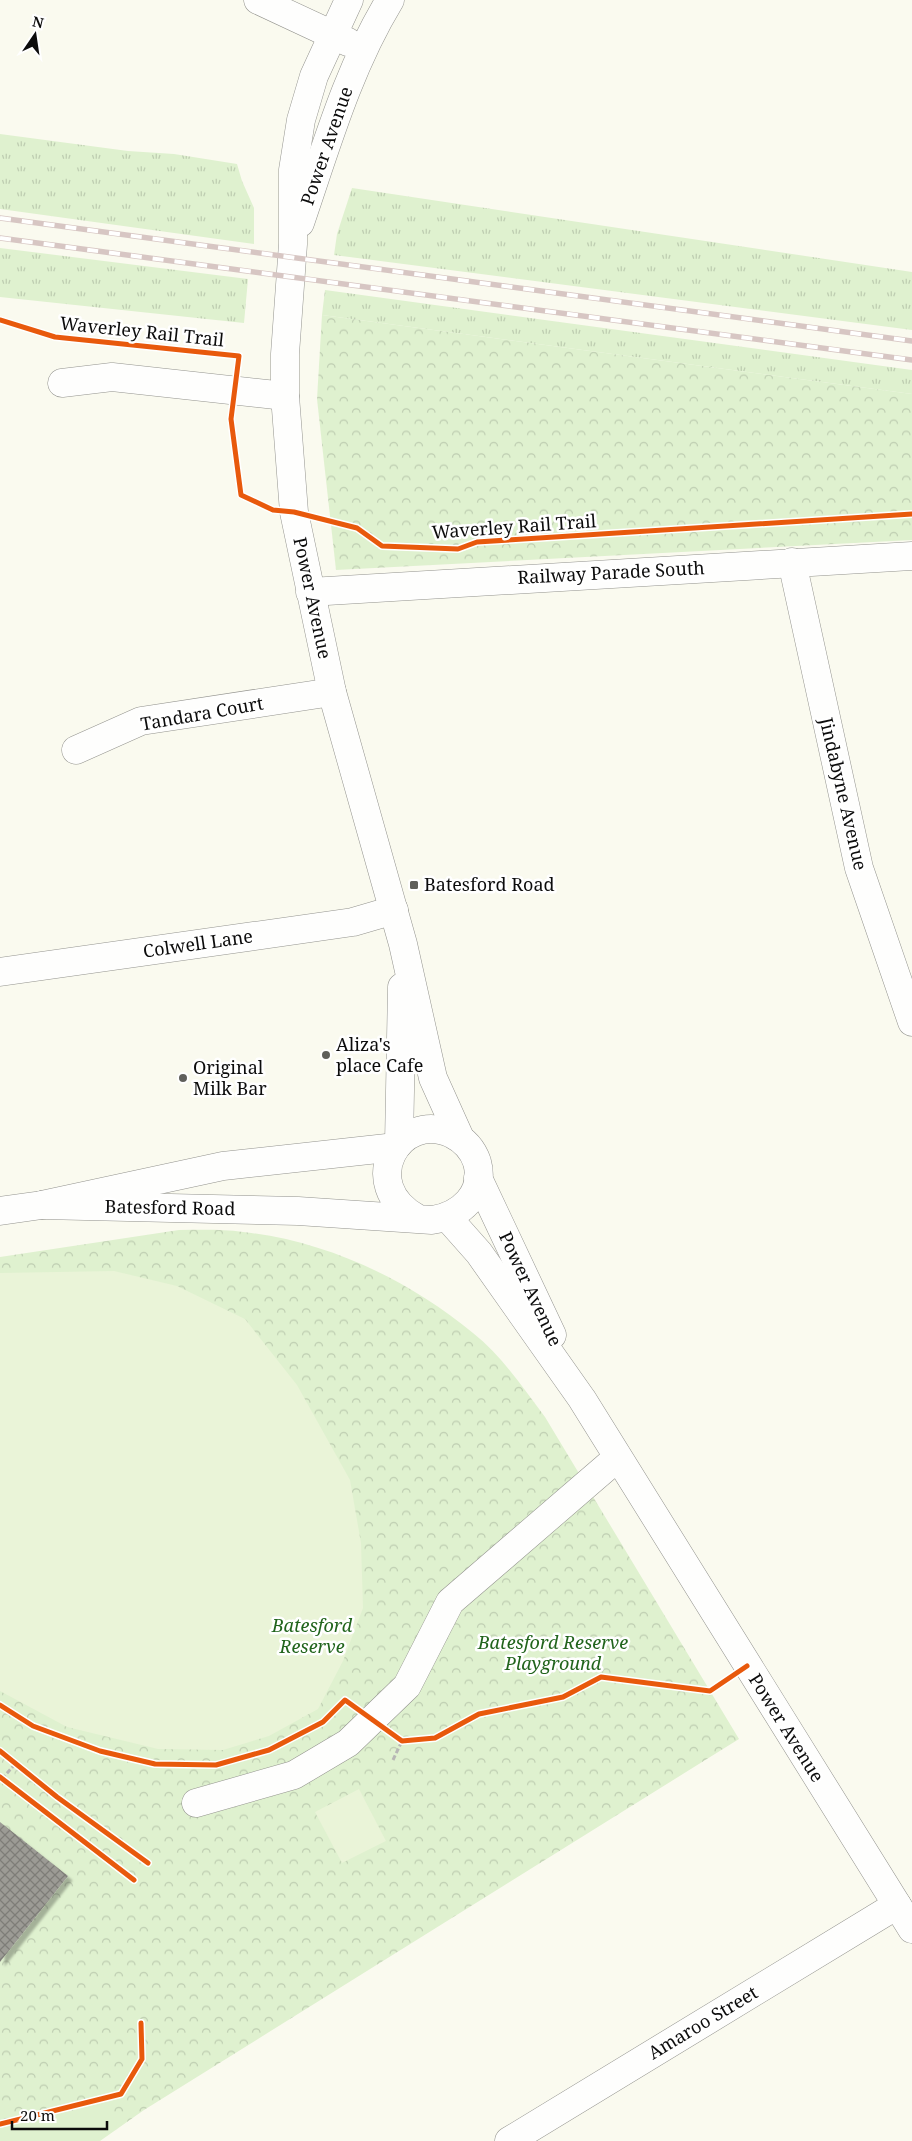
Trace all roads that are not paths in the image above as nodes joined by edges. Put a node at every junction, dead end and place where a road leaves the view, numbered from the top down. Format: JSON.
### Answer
{"nodes":[{"id":1,"x":258,"y":0,"type":"edge"},
{"id":2,"x":349,"y":0,"type":"edge"},
{"id":3,"x":387,"y":1,"type":"edge"},
{"id":4,"x":332,"y":34,"type":"junction"},
{"id":5,"x":363,"y":49,"type":"junction"},
{"id":6,"x":293,"y":244,"type":"junction"},
{"id":7,"x":62,"y":383,"type":"dead end"},
{"id":8,"x":285,"y":396,"type":"junction"},
{"id":9,"x":912,"y":556,"type":"edge"},
{"id":10,"x":792,"y":562,"type":"junction"},
{"id":11,"x":310,"y":592,"type":"junction"},
{"id":12,"x":332,"y":692,"type":"junction"},
{"id":13,"x":76,"y":750,"type":"dead end"},
{"id":14,"x":394,"y":910,"type":"junction"},
{"id":15,"x":403,"y":944,"type":"junction"},
{"id":16,"x":0,"y":972,"type":"edge"},
{"id":17,"x":912,"y":1022,"type":"edge"},
{"id":18,"x":460,"y":1138,"type":"junction"},
{"id":19,"x":398,"y":1145,"type":"junction"},
{"id":20,"x":478,"y":1178,"type":"junction"},
{"id":21,"x":42,"y":1205,"type":"junction"},
{"id":22,"x":0,"y":1211,"type":"edge"},
{"id":23,"x":418,"y":1218,"type":"junction"},
{"id":24,"x":448,"y":1218,"type":"junction"},
{"id":25,"x":582,"y":1399,"type":"junction"},
{"id":26,"x":617,"y":1458,"type":"junction"},
{"id":27,"x":196,"y":1803,"type":"dead end"},
{"id":28,"x":897,"y":1905,"type":"junction"},
{"id":29,"x":912,"y":1929,"type":"edge"},
{"id":30,"x":522,"y":2138,"type":"edge"}],
"edges":[{"from":1,"to":4,"type":"street"},
{"from":2,"to":4,"type":"street","name":"Power Avenue"},
{"from":3,"to":5,"type":"street","name":"Power Avenue"},
{"from":4,"to":5,"type":"street"},
{"from":4,"to":6,"type":"street","name":"Power Avenue"},
{"from":5,"to":6,"type":"street","name":"Power Avenue"},
{"from":6,"to":8,"type":"street","name":"Power Avenue"},
{"from":7,"to":8,"type":"street"},
{"from":8,"to":11,"type":"street","name":"Power Avenue"},
{"from":9,"to":10,"type":"street","name":"Railway Parade South"},
{"from":10,"to":11,"type":"street","name":"Railway Parade South"},
{"from":10,"to":17,"type":"street","name":"Jindabyne Avenue"},
{"from":11,"to":12,"type":"street","name":"Power Avenue"},
{"from":12,"to":13,"type":"street","name":"Tandara Court"},
{"from":12,"to":14,"type":"street","name":"Power Avenue"},
{"from":14,"to":15,"type":"street","name":"Power Avenue"},
{"from":14,"to":16,"type":"street","name":"Colwell Lane"},
{"from":15,"to":18,"type":"street","name":"Power Avenue"},
{"from":15,"to":19,"type":"street","name":"Power Avenue"},
{"from":18,"to":19,"type":"street"},
{"from":18,"to":20,"type":"street"},
{"from":19,"to":21,"type":"street","name":"Batesford Road"},
{"from":19,"to":23,"type":"street"},
{"from":20,"to":24,"type":"street"},
{"from":20,"to":25,"type":"street","name":"Power Avenue"},
{"from":21,"to":22,"type":"street","name":"Batesford Road"},
{"from":21,"to":23,"type":"street","name":"Batesford Road"},
{"from":23,"to":24,"type":"street"},
{"from":24,"to":25,"type":"street","name":"Power Avenue"},
{"from":25,"to":26,"type":"street","name":"Power Avenue"},
{"from":26,"to":27,"type":"street"},
{"from":26,"to":28,"type":"street","name":"Power Avenue"},
{"from":28,"to":29,"type":"street","name":"Power Avenue"},
{"from":28,"to":30,"type":"street","name":"Amaroo Street"}]}
